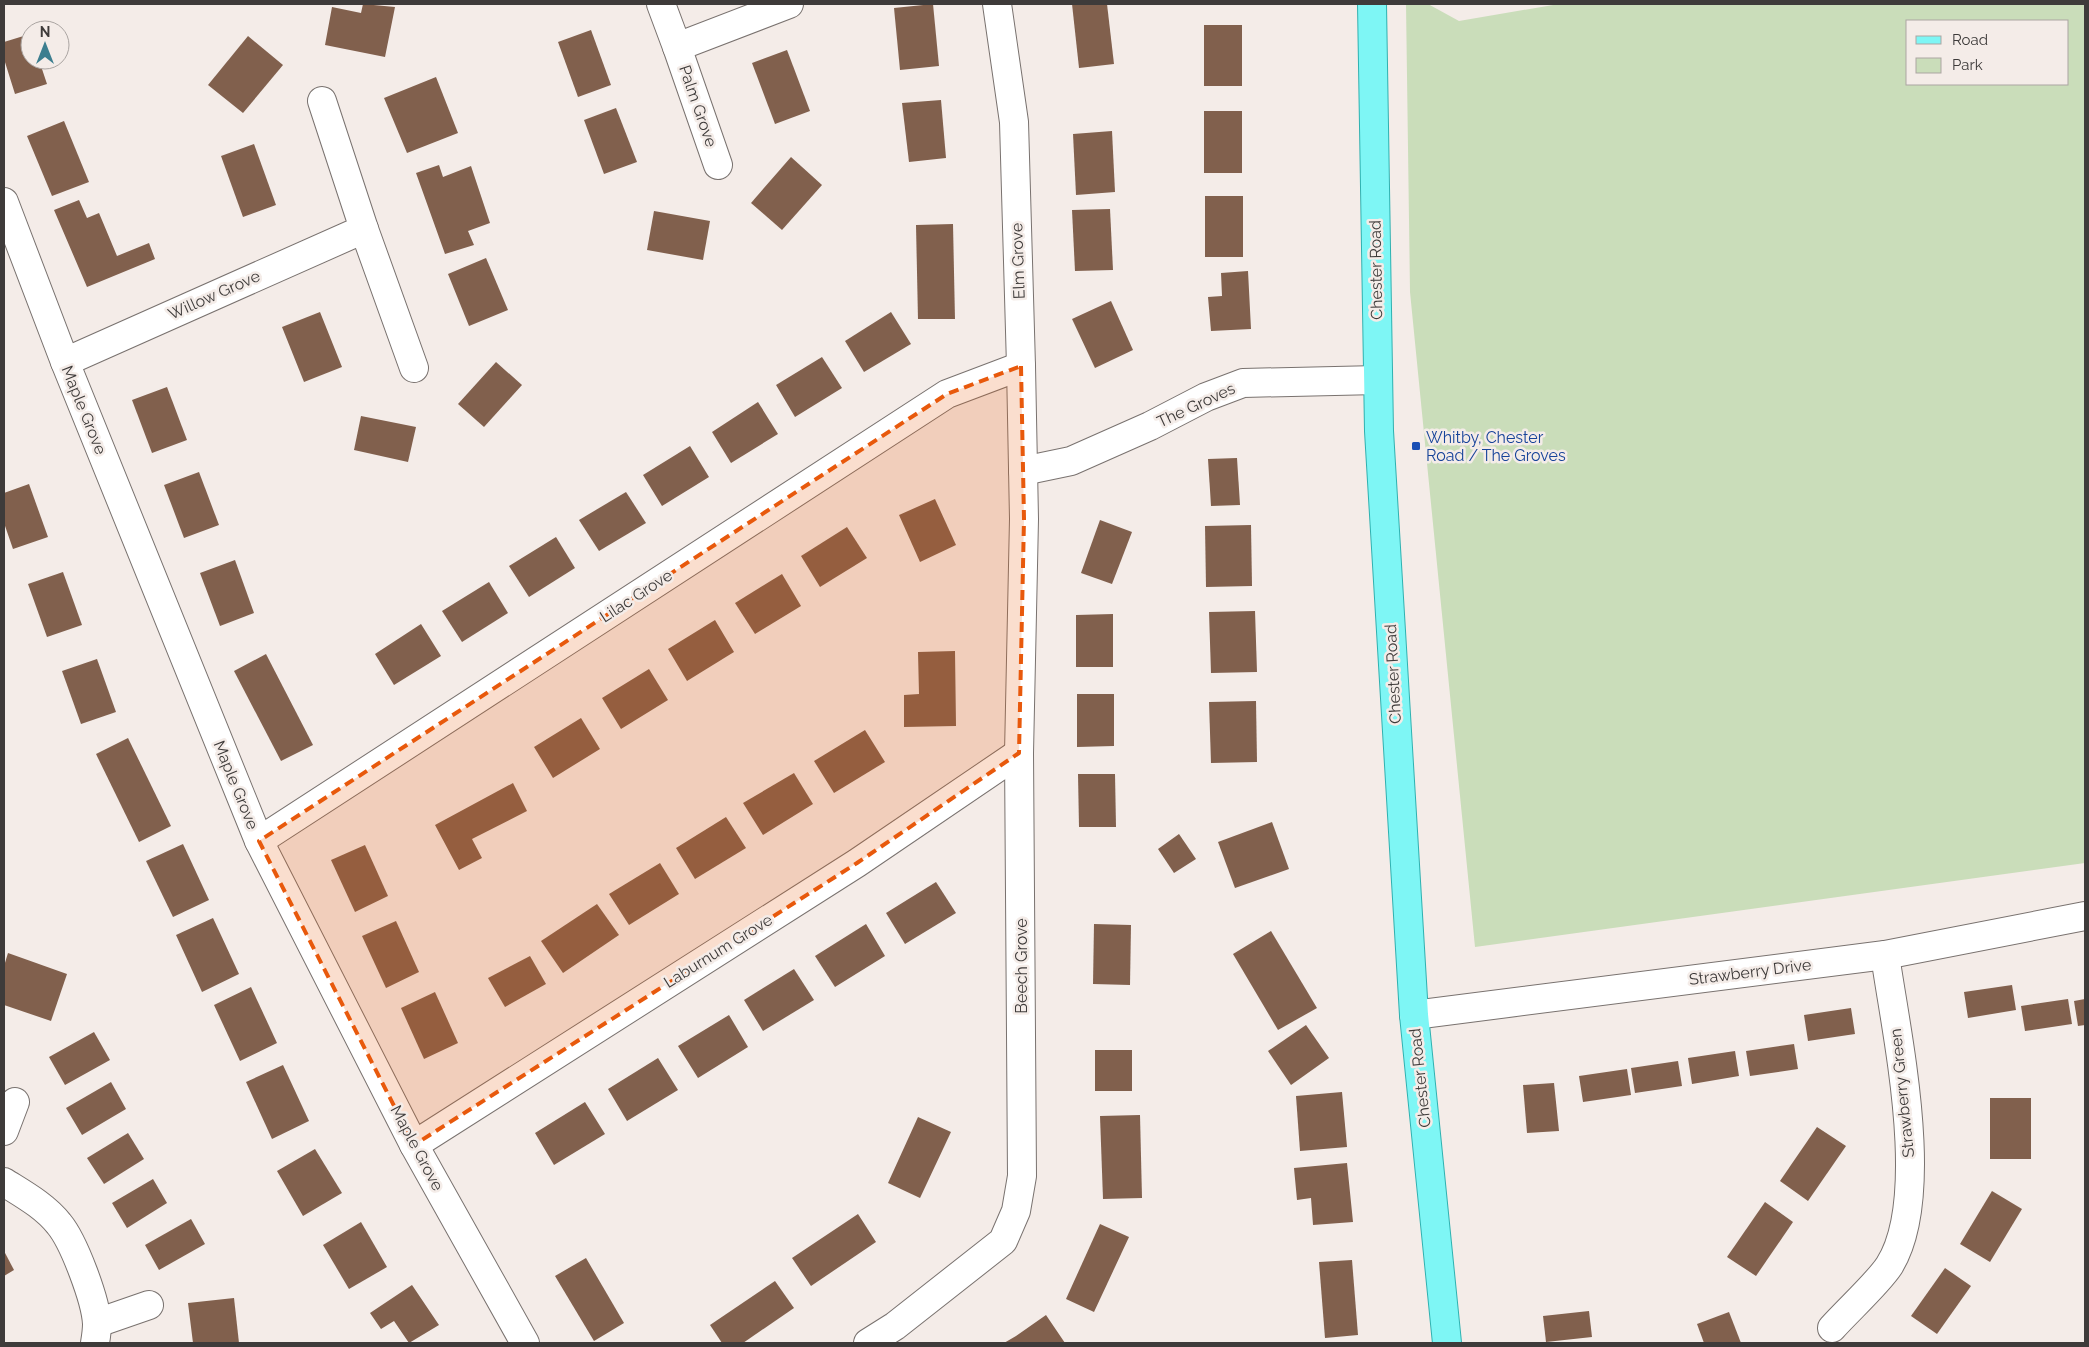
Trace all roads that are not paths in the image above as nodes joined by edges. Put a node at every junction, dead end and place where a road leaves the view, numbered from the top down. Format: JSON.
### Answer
{"nodes":[{"id":1,"x":661,"y":4,"type":"edge"},
{"id":2,"x":789,"y":4,"type":"edge"},
{"id":3,"x":997,"y":4,"type":"edge"},
{"id":4,"x":1372,"y":4,"type":"edge"},
{"id":5,"x":677,"y":47,"type":"junction"},
{"id":6,"x":322,"y":102,"type":"dead end"},
{"id":7,"x":718,"y":165,"type":"dead end"},
{"id":8,"x":4,"y":202,"type":"edge"},
{"id":9,"x":364,"y":229,"type":"junction"},
{"id":10,"x":65,"y":362,"type":"junction"},
{"id":11,"x":1021,"y":366,"type":"junction"},
{"id":12,"x":414,"y":368,"type":"dead end"},
{"id":13,"x":1378,"y":380,"type":"junction"},
{"id":14,"x":1023,"y":471,"type":"junction"},
{"id":15,"x":1024,"y":519,"type":"joint"},
{"id":16,"x":1019,"y":753,"type":"junction"},
{"id":17,"x":259,"y":841,"type":"junction"},
{"id":18,"x":2085,"y":916,"type":"edge"},
{"id":19,"x":1885,"y":954,"type":"junction"},
{"id":20,"x":1414,"y":1015,"type":"junction"},
{"id":21,"x":15,"y":1102,"type":"dead end"},
{"id":22,"x":4,"y":1132,"type":"edge"},
{"id":23,"x":414,"y":1145,"type":"junction"},
{"id":24,"x":4,"y":1182,"type":"edge"},
{"id":25,"x":149,"y":1304,"type":"dead end"},
{"id":26,"x":1832,"y":1328,"type":"dead end"},
{"id":27,"x":96,"y":1333,"type":"edge"},
{"id":28,"x":901,"y":1335,"type":"edge"},
{"id":29,"x":525,"y":1343,"type":"edge"},
{"id":30,"x":868,"y":1343,"type":"edge"},
{"id":31,"x":1447,"y":1343,"type":"edge"}],
"edges":[{"from":1,"to":5,"type":"street","name":"Palm Grove"},
{"from":2,"to":5,"type":"street","name":"Palm Grove"},
{"from":3,"to":11,"type":"street","name":"Elm Grove"},
{"from":4,"to":13,"type":"main road","name":"Chester Road"},
{"from":5,"to":7,"type":"street","name":"Palm Grove"},
{"from":6,"to":9,"type":"street"},
{"from":8,"to":10,"type":"street","name":"Maple Grove"},
{"from":9,"to":10,"type":"street","name":"Willow Grove"},
{"from":9,"to":12,"type":"street"},
{"from":10,"to":17,"type":"street","name":"Maple Grove"},
{"from":11,"to":14,"type":"street","name":"Elm Grove"},
{"from":11,"to":17,"type":"street","name":"Lilac Grove"},
{"from":13,"to":14,"type":"street","name":"The Groves"},
{"from":13,"to":20,"type":"main road","name":"Chester Road"},
{"from":14,"to":15,"type":"street","name":"Elm Grove"},
{"from":15,"to":16,"type":"street","name":"Beech Grove"},
{"from":16,"to":23,"type":"street","name":"Laburnum Grove"},
{"from":16,"to":28,"type":"street","name":"Beech Grove"},
{"from":17,"to":23,"type":"street","name":"Maple Grove"},
{"from":18,"to":19,"type":"street","name":"Strawberry Drive"},
{"from":19,"to":20,"type":"street","name":"Strawberry Drive"},
{"from":19,"to":26,"type":"street","name":"Strawberry Green"},
{"from":20,"to":31,"type":"main road","name":"Chester Road"},
{"from":21,"to":22,"type":"street"},
{"from":23,"to":29,"type":"street","name":"Maple Grove"},
{"from":24,"to":27,"type":"street"},
{"from":25,"to":27,"type":"street"},
{"from":28,"to":30,"type":"street","name":"Beech Grove"}]}
